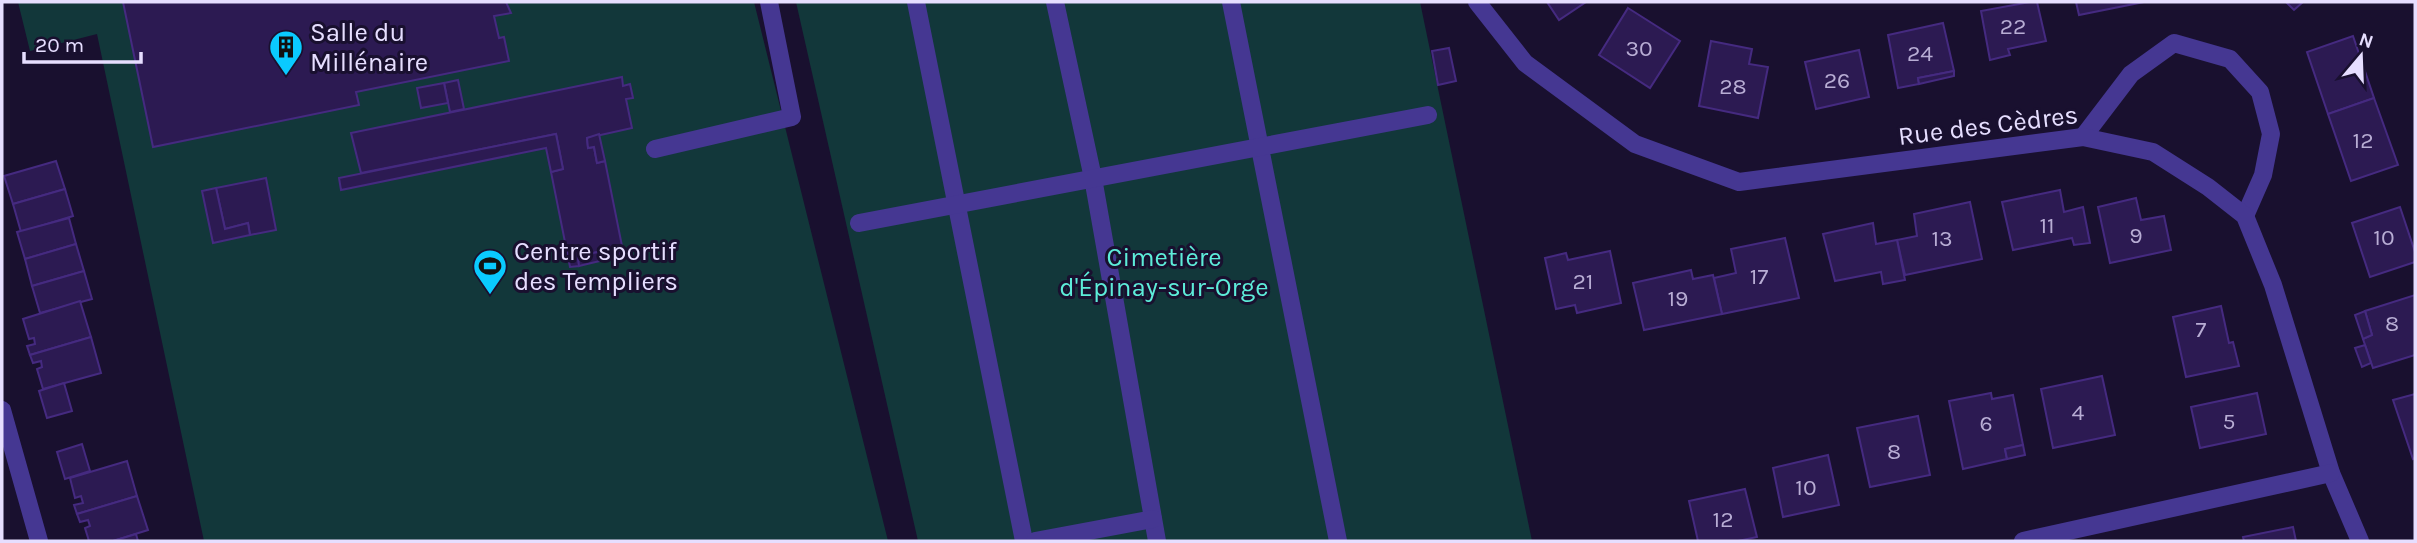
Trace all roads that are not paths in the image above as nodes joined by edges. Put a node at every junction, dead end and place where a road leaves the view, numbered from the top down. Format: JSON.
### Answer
{"nodes":[{"id":1,"x":769,"y":2,"type":"edge"},
{"id":2,"x":916,"y":2,"type":"edge"},
{"id":3,"x":1055,"y":2,"type":"edge"},
{"id":4,"x":1231,"y":2,"type":"edge"},
{"id":5,"x":1477,"y":2,"type":"edge"},
{"id":6,"x":1428,"y":115,"type":"dead end"},
{"id":7,"x":2083,"y":137,"type":"junction"},
{"id":8,"x":1261,"y":146,"type":"junction"},
{"id":9,"x":655,"y":149,"type":"dead end"},
{"id":10,"x":1093,"y":178,"type":"junction"},
{"id":11,"x":957,"y":204,"type":"junction"},
{"id":12,"x":2245,"y":216,"type":"junction"},
{"id":13,"x":859,"y":223,"type":"dead end"},
{"id":14,"x":2,"y":410,"type":"edge"},
{"id":15,"x":2331,"y":473,"type":"junction"},
{"id":16,"x":1153,"y":519,"type":"junction"},
{"id":17,"x":39,"y":541,"type":"edge"},
{"id":18,"x":1024,"y":541,"type":"edge"},
{"id":19,"x":1035,"y":541,"type":"edge"},
{"id":20,"x":1157,"y":541,"type":"edge"},
{"id":21,"x":1338,"y":541,"type":"edge"},
{"id":22,"x":2023,"y":541,"type":"edge"},
{"id":23,"x":2360,"y":541,"type":"edge"}],
"edges":[{"from":1,"to":9,"type":"street"},
{"from":2,"to":11,"type":"street"},
{"from":3,"to":10,"type":"street"},
{"from":4,"to":8,"type":"street"},
{"from":5,"to":7,"type":"street","name":"Rue des Cèdres"},
{"from":6,"to":8,"type":"street"},
{"from":7,"to":12,"type":"street","name":"Rue des Cèdres"},
{"from":7,"to":12,"type":"street"},
{"from":8,"to":10,"type":"street"},
{"from":8,"to":21,"type":"street"},
{"from":10,"to":11,"type":"street"},
{"from":10,"to":16,"type":"street"},
{"from":11,"to":13,"type":"street"},
{"from":11,"to":18,"type":"street"},
{"from":12,"to":15,"type":"street","name":"Rue des Cèdres"},
{"from":14,"to":17,"type":"street"},
{"from":15,"to":22,"type":"street"},
{"from":15,"to":23,"type":"street","name":"Rue des Cèdres"},
{"from":16,"to":19,"type":"street"},
{"from":16,"to":20,"type":"street"}]}
